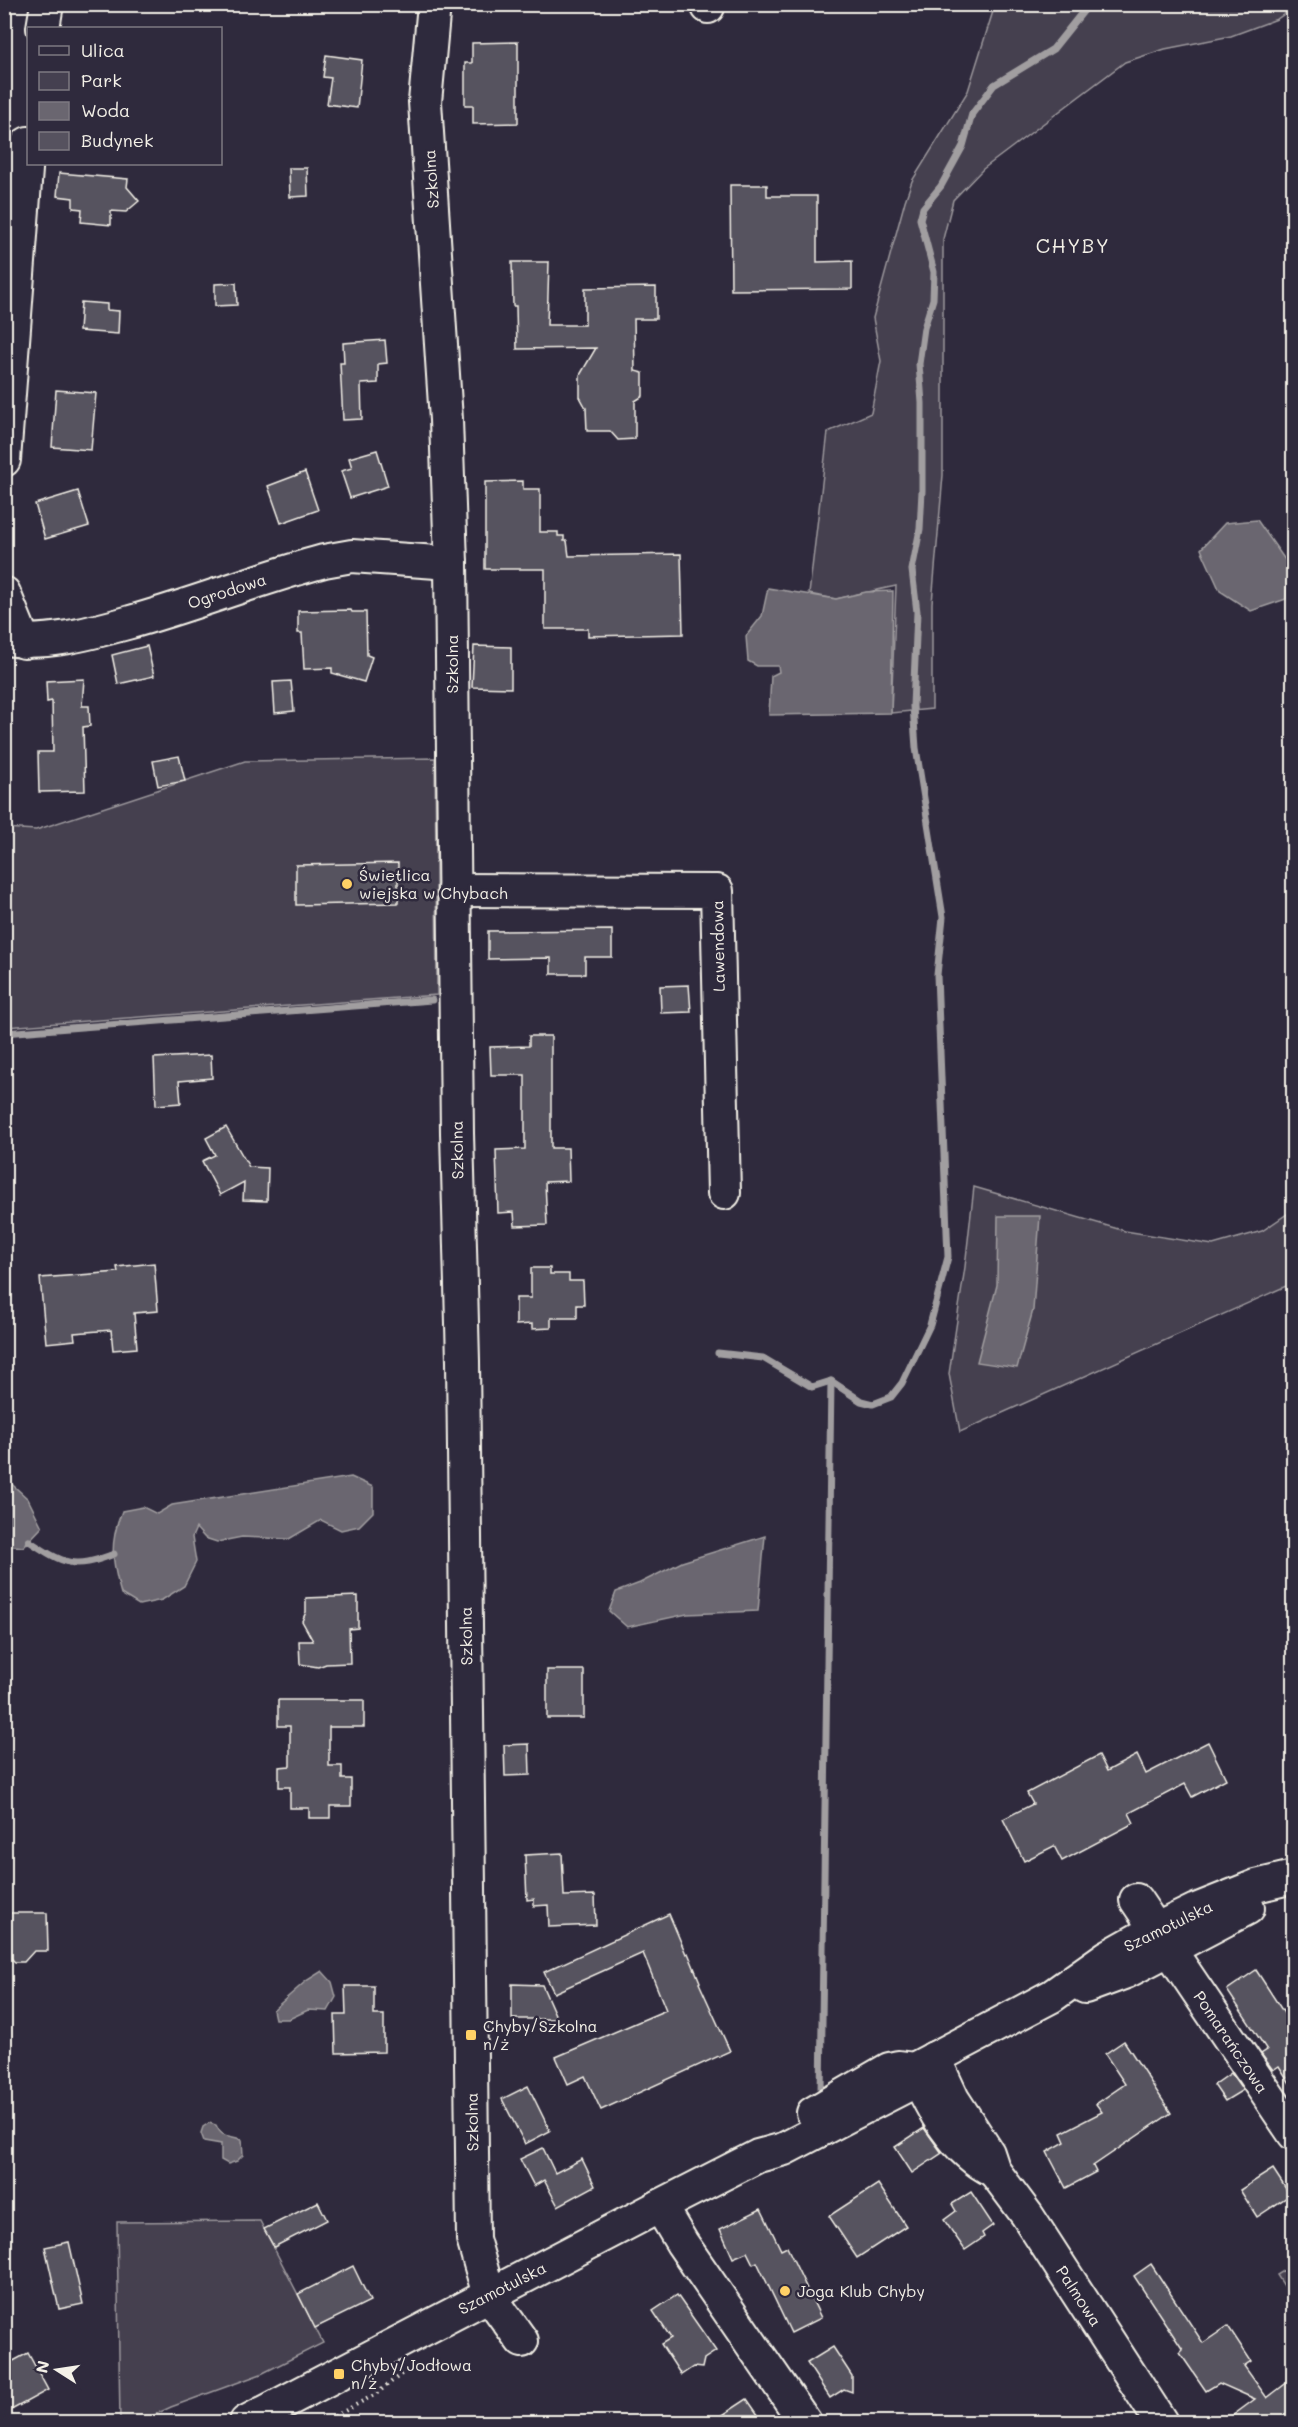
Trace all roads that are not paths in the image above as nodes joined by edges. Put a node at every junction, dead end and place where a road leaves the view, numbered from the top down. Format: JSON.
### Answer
{"nodes":[{"id":1,"x":47,"y":4,"type":"edge"},
{"id":2,"x":434,"y":4,"type":"edge"},
{"id":3,"x":44,"y":27,"type":"edge"},
{"id":4,"x":27,"y":156,"type":"edge"},
{"id":5,"x":4,"y":460,"type":"edge"},
{"id":6,"x":451,"y":563,"type":"junction"},
{"id":7,"x":4,"y":593,"type":"edge"},
{"id":8,"x":14,"y":641,"type":"edge"},
{"id":9,"x":454,"y":890,"type":"junction"},
{"id":10,"x":724,"y":1193,"type":"dead end"},
{"id":11,"x":1293,"y":1877,"type":"edge"},
{"id":12,"x":1136,"y":1900,"type":"dead end"},
{"id":13,"x":1161,"y":1940,"type":"junction"},
{"id":14,"x":924,"y":2064,"type":"junction"},
{"id":15,"x":1293,"y":2134,"type":"edge"},
{"id":16,"x":660,"y":2206,"type":"junction"},
{"id":17,"x":489,"y":2295,"type":"junction"},
{"id":18,"x":522,"y":2341,"type":"dead end"},
{"id":19,"x":246,"y":2422,"type":"edge"},
{"id":20,"x":805,"y":2422,"type":"edge"},
{"id":21,"x":1161,"y":2422,"type":"edge"}],
"edges":[{"from":1,"to":3,"type":"street"},
{"from":2,"to":6,"type":"street","name":"Szkolna"},
{"from":4,"to":5,"type":"street"},
{"from":6,"to":8,"type":"street","name":"Ogrodowa"},
{"from":6,"to":9,"type":"street","name":"Szkolna"},
{"from":7,"to":8,"type":"street"},
{"from":9,"to":10,"type":"street","name":"Lawendowa"},
{"from":9,"to":17,"type":"street","name":"Szkolna"},
{"from":11,"to":13,"type":"street","name":"Szamotulska"},
{"from":12,"to":13,"type":"street","name":"Pomarańczowa"},
{"from":13,"to":14,"type":"street","name":"Szamotulska"},
{"from":13,"to":15,"type":"street","name":"Pomarańczowa"},
{"from":14,"to":16,"type":"street","name":"Szamotulska"},
{"from":14,"to":21,"type":"street","name":"Palmowa"},
{"from":16,"to":17,"type":"street","name":"Szamotulska"},
{"from":16,"to":20,"type":"street"},
{"from":17,"to":18,"type":"street"},
{"from":17,"to":19,"type":"street","name":"Szamotulska"}]}
